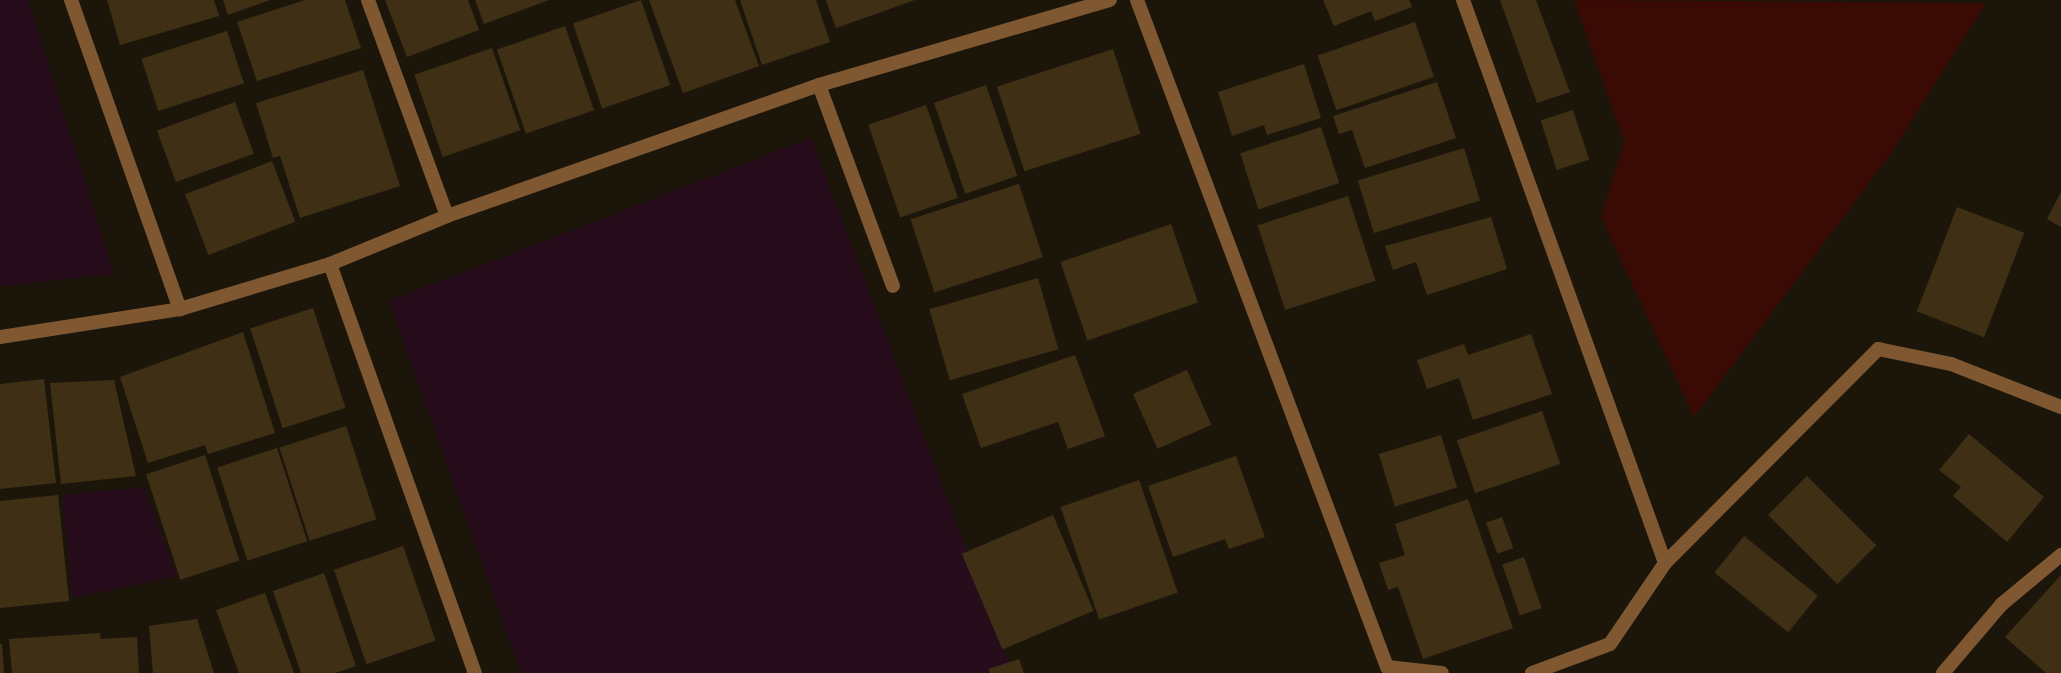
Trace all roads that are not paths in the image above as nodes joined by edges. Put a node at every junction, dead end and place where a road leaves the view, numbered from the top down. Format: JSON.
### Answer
{"nodes":[{"id":1,"x":71,"y":0,"type":"edge"},
{"id":2,"x":368,"y":0,"type":"edge"},
{"id":3,"x":1110,"y":0,"type":"edge"},
{"id":4,"x":1137,"y":0,"type":"edge"},
{"id":5,"x":1463,"y":0,"type":"edge"},
{"id":6,"x":819,"y":85,"type":"junction"},
{"id":7,"x":447,"y":216,"type":"junction"},
{"id":8,"x":330,"y":264,"type":"junction"},
{"id":9,"x":893,"y":286,"type":"dead end"},
{"id":10,"x":180,"y":309,"type":"junction"},
{"id":11,"x":0,"y":337,"type":"edge"},
{"id":12,"x":2061,"y":407,"type":"edge"},
{"id":13,"x":2061,"y":555,"type":"edge"},
{"id":14,"x":1665,"y":563,"type":"junction"},
{"id":15,"x":1386,"y":670,"type":"edge"},
{"id":16,"x":475,"y":673,"type":"edge"},
{"id":17,"x":1442,"y":673,"type":"edge"},
{"id":18,"x":1532,"y":673,"type":"edge"},
{"id":19,"x":1943,"y":673,"type":"edge"}],
"edges":[{"from":1,"to":10,"type":"street"},
{"from":2,"to":7,"type":"street"},
{"from":3,"to":6,"type":"street"},
{"from":4,"to":15,"type":"street"},
{"from":5,"to":14,"type":"street"},
{"from":6,"to":7,"type":"street"},
{"from":6,"to":9,"type":"street"},
{"from":7,"to":8,"type":"street"},
{"from":8,"to":10,"type":"street"},
{"from":8,"to":16,"type":"street"},
{"from":10,"to":11,"type":"street"},
{"from":12,"to":14,"type":"street"},
{"from":13,"to":19,"type":"street"},
{"from":14,"to":18,"type":"street"},
{"from":15,"to":17,"type":"street"}]}
